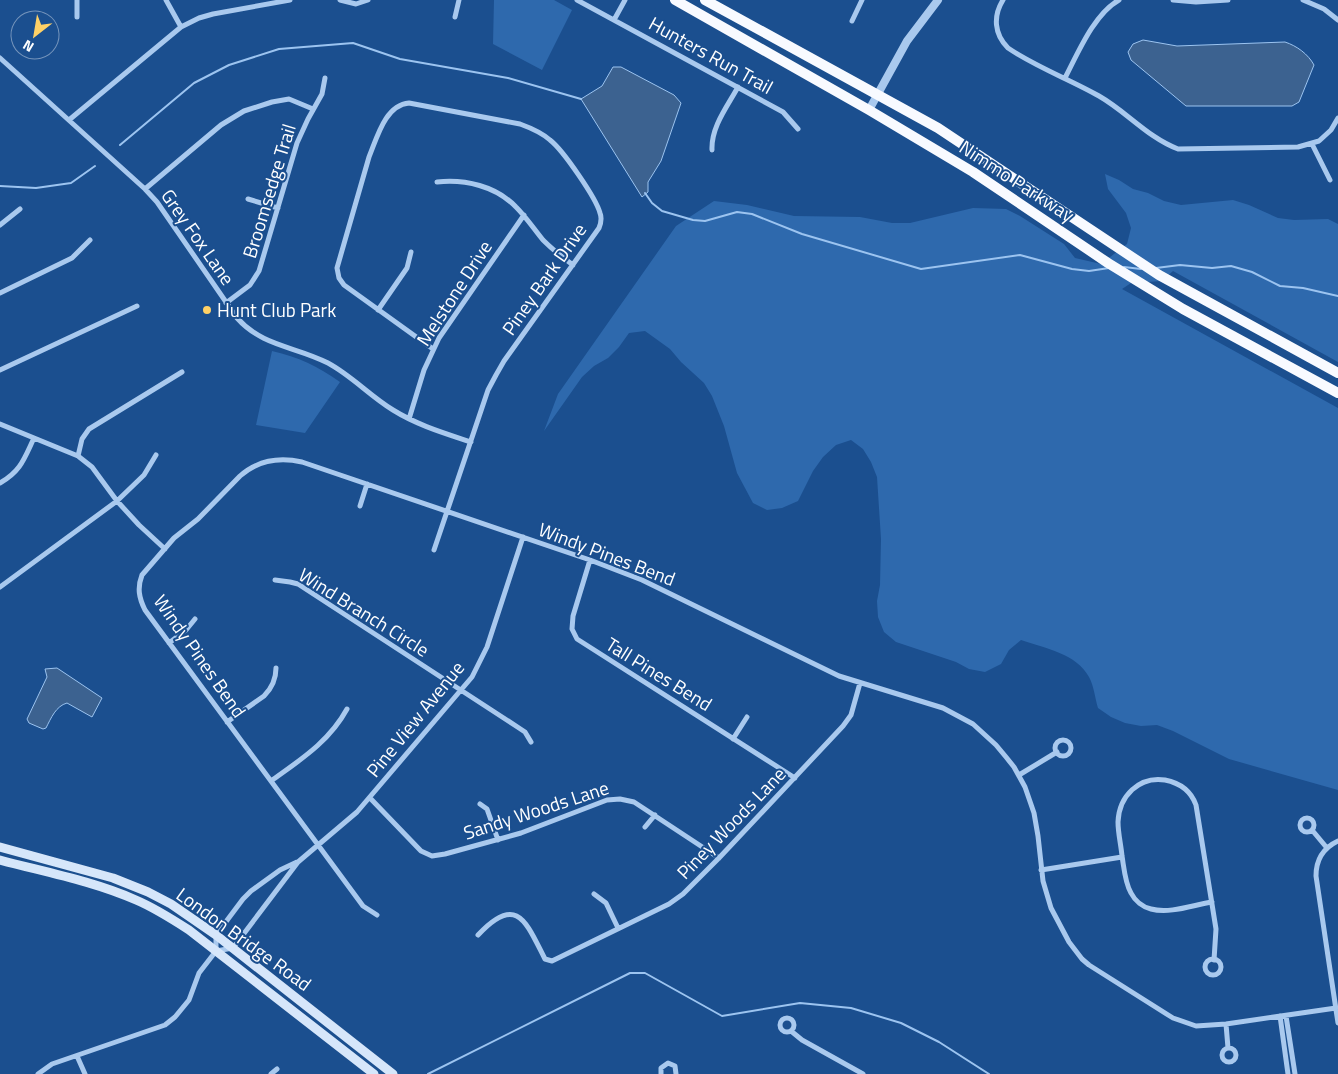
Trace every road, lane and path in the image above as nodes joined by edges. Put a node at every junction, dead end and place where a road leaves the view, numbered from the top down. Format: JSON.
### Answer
{"nodes":[{"id":1,"x":78,"y":0,"type":"edge"},
{"id":2,"x":166,"y":0,"type":"edge"},
{"id":3,"x":290,"y":0,"type":"edge"},
{"id":4,"x":340,"y":0,"type":"edge"},
{"id":5,"x":368,"y":0,"type":"edge"},
{"id":6,"x":459,"y":0,"type":"edge"},
{"id":7,"x":577,"y":0,"type":"edge"},
{"id":8,"x":625,"y":0,"type":"edge"},
{"id":9,"x":676,"y":0,"type":"edge"},
{"id":10,"x":705,"y":0,"type":"edge"},
{"id":11,"x":862,"y":0,"type":"edge"},
{"id":12,"x":938,"y":0,"type":"edge"},
{"id":13,"x":1003,"y":0,"type":"edge"},
{"id":14,"x":1119,"y":0,"type":"edge"},
{"id":15,"x":1173,"y":0,"type":"edge"},
{"id":16,"x":1228,"y":0,"type":"edge"},
{"id":17,"x":1303,"y":0,"type":"edge"},
{"id":18,"x":257,"y":3,"type":"edge"},
{"id":19,"x":1338,"y":9,"type":"edge"},
{"id":20,"x":76,"y":17,"type":"dead end"},
{"id":21,"x":455,"y":17,"type":"dead end"},
{"id":22,"x":1336,"y":18,"type":"edge"},
{"id":23,"x":614,"y":20,"type":"junction"},
{"id":24,"x":852,"y":21,"type":"dead end"},
{"id":25,"x":181,"y":28,"type":"junction"},
{"id":26,"x":0,"y":58,"type":"edge"},
{"id":27,"x":325,"y":78,"type":"dead end"},
{"id":28,"x":1065,"y":78,"type":"junction"},
{"id":29,"x":738,"y":87,"type":"junction"},
{"id":30,"x":877,"y":95,"type":"junction"},
{"id":31,"x":313,"y":109,"type":"junction"},
{"id":32,"x":869,"y":110,"type":"junction"},
{"id":33,"x":1338,"y":118,"type":"edge"},
{"id":34,"x":69,"y":120,"type":"junction"},
{"id":35,"x":798,"y":129,"type":"dead end"},
{"id":36,"x":1312,"y":144,"type":"junction"},
{"id":37,"x":712,"y":150,"type":"dead end"},
{"id":38,"x":1330,"y":180,"type":"dead end"},
{"id":39,"x":437,"y":182,"type":"dead end"},
{"id":40,"x":146,"y":189,"type":"junction"},
{"id":41,"x":248,"y":199,"type":"dead end"},
{"id":42,"x":278,"y":208,"type":"junction"},
{"id":43,"x":20,"y":209,"type":"dead end"},
{"id":44,"x":524,"y":215,"type":"junction"},
{"id":45,"x":0,"y":225,"type":"edge"},
{"id":46,"x":90,"y":240,"type":"dead end"},
{"id":47,"x":411,"y":252,"type":"dead end"},
{"id":48,"x":573,"y":265,"type":"junction"},
{"id":49,"x":0,"y":293,"type":"edge"},
{"id":50,"x":226,"y":303,"type":"junction"},
{"id":51,"x":137,"y":306,"type":"dead end"},
{"id":52,"x":378,"y":310,"type":"junction"},
{"id":53,"x":433,"y":349,"type":"junction"},
{"id":54,"x":0,"y":370,"type":"edge"},
{"id":55,"x":182,"y":372,"type":"dead end"},
{"id":56,"x":1338,"y":373,"type":"edge"},
{"id":57,"x":1338,"y":393,"type":"edge"},
{"id":58,"x":409,"y":419,"type":"junction"},
{"id":59,"x":0,"y":424,"type":"edge"},
{"id":60,"x":34,"y":438,"type":"junction"},
{"id":61,"x":471,"y":442,"type":"junction"},
{"id":62,"x":156,"y":455,"type":"dead end"},
{"id":63,"x":78,"y":456,"type":"junction"},
{"id":64,"x":0,"y":483,"type":"edge"},
{"id":65,"x":367,"y":484,"type":"junction"},
{"id":66,"x":117,"y":501,"type":"junction"},
{"id":67,"x":360,"y":506,"type":"dead end"},
{"id":68,"x":447,"y":512,"type":"junction"},
{"id":69,"x":523,"y":537,"type":"junction"},
{"id":70,"x":165,"y":548,"type":"junction"},
{"id":71,"x":434,"y":550,"type":"dead end"},
{"id":72,"x":590,"y":560,"type":"junction"},
{"id":73,"x":275,"y":580,"type":"dead end"},
{"id":74,"x":0,"y":587,"type":"edge"},
{"id":75,"x":195,"y":619,"type":"dead end"},
{"id":76,"x":169,"y":643,"type":"junction"},
{"id":77,"x":276,"y":668,"type":"dead end"},
{"id":78,"x":860,"y":683,"type":"junction"},
{"id":79,"x":461,"y":690,"type":"junction"},
{"id":80,"x":347,"y":709,"type":"dead end"},
{"id":81,"x":747,"y":717,"type":"dead end"},
{"id":82,"x":227,"y":722,"type":"junction"},
{"id":83,"x":733,"y":739,"type":"junction"},
{"id":84,"x":531,"y":742,"type":"dead end"},
{"id":85,"x":1057,"y":752,"type":"dead end"},
{"id":86,"x":1147,"y":773,"type":"dead end"},
{"id":87,"x":1019,"y":775,"type":"junction"},
{"id":88,"x":795,"y":778,"type":"junction"},
{"id":89,"x":1148,"y":780,"type":"junction"},
{"id":90,"x":271,"y":781,"type":"junction"},
{"id":91,"x":370,"y":798,"type":"junction"},
{"id":92,"x":480,"y":804,"type":"dead end"},
{"id":93,"x":655,"y":816,"type":"junction"},
{"id":94,"x":646,"y":827,"type":"dead end"},
{"id":95,"x":1312,"y":830,"type":"dead end"},
{"id":96,"x":498,"y":840,"type":"junction"},
{"id":97,"x":1338,"y":841,"type":"edge"},
{"id":98,"x":317,"y":846,"type":"junction"},
{"id":99,"x":0,"y":847,"type":"edge"},
{"id":100,"x":1327,"y":848,"type":"junction"},
{"id":101,"x":1122,"y":857,"type":"junction"},
{"id":102,"x":719,"y":858,"type":"junction"},
{"id":103,"x":0,"y":860,"type":"edge"},
{"id":104,"x":298,"y":862,"type":"junction"},
{"id":105,"x":1041,"y":870,"type":"junction"},
{"id":106,"x":594,"y":894,"type":"dead end"},
{"id":107,"x":1212,"y":902,"type":"junction"},
{"id":108,"x":377,"y":914,"type":"dead end"},
{"id":109,"x":618,"y":928,"type":"junction"},
{"id":110,"x":216,"y":935,"type":"junction"},
{"id":111,"x":478,"y":935,"type":"dead end"},
{"id":112,"x":233,"y":948,"type":"junction"},
{"id":113,"x":216,"y":950,"type":"junction"},
{"id":114,"x":1214,"y":960,"type":"dead end"},
{"id":115,"x":1336,"y":1008,"type":"junction"},
{"id":116,"x":1280,"y":1016,"type":"junction"},
{"id":117,"x":1286,"y":1016,"type":"junction"},
{"id":118,"x":1338,"y":1023,"type":"edge"},
{"id":119,"x":1226,"y":1024,"type":"junction"},
{"id":120,"x":791,"y":1031,"type":"dead end"},
{"id":121,"x":1228,"y":1048,"type":"dead end"},
{"id":122,"x":77,"y":1056,"type":"junction"},
{"id":123,"x":277,"y":1069,"type":"dead end"},
{"id":124,"x":38,"y":1074,"type":"edge"},
{"id":125,"x":84,"y":1074,"type":"edge"},
{"id":126,"x":271,"y":1074,"type":"edge"},
{"id":127,"x":374,"y":1074,"type":"edge"},
{"id":128,"x":393,"y":1074,"type":"edge"},
{"id":129,"x":661,"y":1074,"type":"edge"},
{"id":130,"x":677,"y":1074,"type":"edge"},
{"id":131,"x":863,"y":1074,"type":"edge"},
{"id":132,"x":1288,"y":1074,"type":"edge"},
{"id":133,"x":1295,"y":1074,"type":"edge"}],
"edges":[{"from":1,"to":20,"type":"street"},
{"from":2,"to":25,"type":"street"},
{"from":3,"to":18,"type":"street"},
{"from":4,"to":5,"type":"street"},
{"from":6,"to":21,"type":"street"},
{"from":7,"to":23,"type":"street","name":"Hunters Run Trail"},
{"from":8,"to":23,"type":"street"},
{"from":9,"to":32,"type":"highway","name":"Nimmo Parkway"},
{"from":10,"to":30,"type":"highway","name":"Nimmo Parkway"},
{"from":11,"to":24,"type":"street"},
{"from":12,"to":30,"type":"street"},
{"from":13,"to":28,"type":"street"},
{"from":14,"to":28,"type":"street"},
{"from":15,"to":16,"type":"street"},
{"from":17,"to":22,"type":"street"},
{"from":18,"to":25,"type":"street"},
{"from":19,"to":22,"type":"street"},
{"from":23,"to":29,"type":"street","name":"Hunters Run Trail"},
{"from":25,"to":34,"type":"street"},
{"from":26,"to":34,"type":"street","name":"Grey Fox Lane"},
{"from":27,"to":31,"type":"street","name":"Broomsedge Trail"},
{"from":28,"to":36,"type":"street"},
{"from":29,"to":35,"type":"street","name":"Hunters Run Trail"},
{"from":29,"to":37,"type":"street"},
{"from":30,"to":32,"type":"street"},
{"from":30,"to":56,"type":"highway","name":"Nimmo Parkway"},
{"from":31,"to":40,"type":"street"},
{"from":31,"to":42,"type":"street","name":"Broomsedge Trail"},
{"from":32,"to":57,"type":"highway","name":"Nimmo Parkway"},
{"from":33,"to":36,"type":"street"},
{"from":34,"to":40,"type":"street","name":"Grey Fox Lane"},
{"from":36,"to":38,"type":"street"},
{"from":39,"to":44,"type":"street"},
{"from":40,"to":50,"type":"street","name":"Grey Fox Lane"},
{"from":41,"to":42,"type":"street"},
{"from":42,"to":50,"type":"street","name":"Broomsedge Trail"},
{"from":43,"to":45,"type":"street"},
{"from":44,"to":48,"type":"street"},
{"from":44,"to":53,"type":"street","name":"Melstone Drive"},
{"from":46,"to":49,"type":"street"},
{"from":47,"to":52,"type":"street"},
{"from":48,"to":52,"type":"street","name":"Piney Bark Drive"},
{"from":48,"to":61,"type":"street","name":"Piney Bark Drive"},
{"from":50,"to":58,"type":"street","name":"Grey Fox Lane"},
{"from":51,"to":54,"type":"street"},
{"from":52,"to":53,"type":"street","name":"Piney Bark Drive"},
{"from":53,"to":58,"type":"street","name":"Melstone Drive"},
{"from":55,"to":63,"type":"street"},
{"from":58,"to":61,"type":"street","name":"Grey Fox Lane"},
{"from":59,"to":60,"type":"street"},
{"from":60,"to":63,"type":"street"},
{"from":60,"to":64,"type":"street"},
{"from":61,"to":68,"type":"street","name":"Piney Bark Drive"},
{"from":62,"to":66,"type":"street"},
{"from":63,"to":66,"type":"street"},
{"from":65,"to":67,"type":"street"},
{"from":65,"to":68,"type":"street","name":"Windy Pines Bend"},
{"from":65,"to":70,"type":"street","name":"Windy Pines Bend"},
{"from":66,"to":70,"type":"street"},
{"from":66,"to":74,"type":"street"},
{"from":68,"to":69,"type":"street","name":"Windy Pines Bend"},
{"from":68,"to":71,"type":"street","name":"Piney Bark Drive"},
{"from":69,"to":72,"type":"street","name":"Windy Pines Bend"},
{"from":69,"to":79,"type":"street","name":"Pine View Avenue"},
{"from":70,"to":76,"type":"street","name":"Windy Pines Bend"},
{"from":72,"to":78,"type":"street","name":"Windy Pines Bend"},
{"from":72,"to":83,"type":"street","name":"Tall Pines Bend"},
{"from":73,"to":79,"type":"street","name":"Wind Branch Circle"},
{"from":75,"to":76,"type":"street"},
{"from":76,"to":82,"type":"street","name":"Windy Pines Bend"},
{"from":77,"to":82,"type":"street"},
{"from":78,"to":87,"type":"street","name":"Windy Pines Bend"},
{"from":78,"to":88,"type":"street","name":"Piney Woods Lane"},
{"from":79,"to":84,"type":"street","name":"Wind Branch Circle"},
{"from":79,"to":91,"type":"street","name":"Pine View Avenue"},
{"from":80,"to":90,"type":"street"},
{"from":81,"to":83,"type":"street"},
{"from":82,"to":90,"type":"street","name":"Windy Pines Bend"},
{"from":83,"to":88,"type":"street","name":"Tall Pines Bend"},
{"from":85,"to":87,"type":"street"},
{"from":86,"to":89,"type":"street"},
{"from":87,"to":105,"type":"street","name":"Windy Pines Bend"},
{"from":88,"to":102,"type":"street","name":"Piney Woods Lane"},
{"from":89,"to":101,"type":"street"},
{"from":89,"to":107,"type":"street"},
{"from":90,"to":98,"type":"street","name":"Windy Pines Bend"},
{"from":91,"to":96,"type":"street","name":"Sandy Woods Lane"},
{"from":91,"to":98,"type":"street","name":"Pine View Avenue"},
{"from":92,"to":96,"type":"street"},
{"from":93,"to":94,"type":"street"},
{"from":93,"to":96,"type":"street","name":"Sandy Woods Lane"},
{"from":93,"to":102,"type":"street","name":"Sandy Woods Lane"},
{"from":95,"to":100,"type":"street"},
{"from":97,"to":100,"type":"street"},
{"from":98,"to":104,"type":"street","name":"Pine View Avenue"},
{"from":98,"to":108,"type":"street","name":"Windy Pines Bend"},
{"from":99,"to":110,"type":"main road","name":"London Bridge Road"},
{"from":100,"to":115,"type":"street"},
{"from":101,"to":105,"type":"street"},
{"from":101,"to":107,"type":"street"},
{"from":102,"to":109,"type":"street","name":"Piney Woods Lane"},
{"from":103,"to":113,"type":"main road","name":"London Bridge Road"},
{"from":104,"to":110,"type":"street","name":"Pine View Avenue"},
{"from":104,"to":112,"type":"street","name":"Pine View Avenue"},
{"from":105,"to":119,"type":"street","name":"Windy Pines Bend"},
{"from":106,"to":109,"type":"street"},
{"from":107,"to":114,"type":"street"},
{"from":109,"to":111,"type":"street","name":"Piney Woods Lane"},
{"from":110,"to":112,"type":"main road","name":"London Bridge Road"},
{"from":110,"to":113,"type":"street"},
{"from":112,"to":113,"type":"street"},
{"from":112,"to":128,"type":"main road","name":"London Bridge Road"},
{"from":113,"to":122,"type":"street"},
{"from":113,"to":127,"type":"main road","name":"London Bridge Road"},
{"from":115,"to":117,"type":"street","name":"Windy Pines Bend"},
{"from":115,"to":118,"type":"street"},
{"from":116,"to":117,"type":"street","name":"Windy Pines Bend"},
{"from":116,"to":119,"type":"street","name":"Windy Pines Bend"},
{"from":116,"to":132,"type":"street"},
{"from":117,"to":133,"type":"street"},
{"from":119,"to":121,"type":"street"},
{"from":120,"to":131,"type":"street"},
{"from":122,"to":124,"type":"street"},
{"from":122,"to":125,"type":"street"},
{"from":123,"to":126,"type":"street"},
{"from":129,"to":130,"type":"street"}]}
